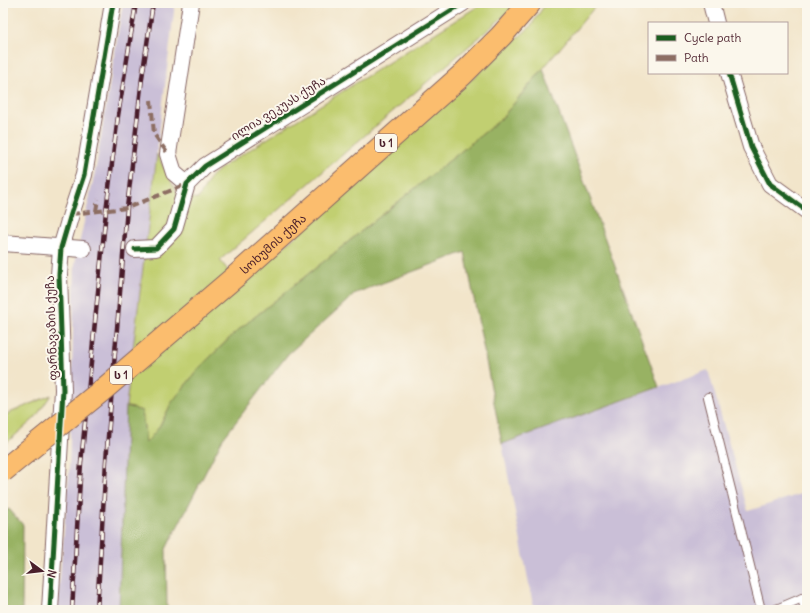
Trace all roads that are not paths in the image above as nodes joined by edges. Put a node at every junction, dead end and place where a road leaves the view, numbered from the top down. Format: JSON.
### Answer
{"nodes":[{"id":1,"x":113,"y":3,"type":"edge"},
{"id":2,"x":191,"y":3,"type":"edge"},
{"id":3,"x":463,"y":3,"type":"edge"},
{"id":4,"x":530,"y":3,"type":"edge"},
{"id":5,"x":711,"y":3,"type":"edge"},
{"id":6,"x":716,"y":22,"type":"edge"},
{"id":7,"x":729,"y":74,"type":"edge"},
{"id":8,"x":187,"y":184,"type":"junction"},
{"id":9,"x":807,"y":211,"type":"edge"},
{"id":10,"x":3,"y":242,"type":"edge"},
{"id":11,"x":61,"y":248,"type":"junction"},
{"id":12,"x":83,"y":249,"type":"dead end"},
{"id":13,"x":135,"y":249,"type":"dead end"},
{"id":14,"x":708,"y":397,"type":"dead end"},
{"id":15,"x":3,"y":471,"type":"edge"},
{"id":16,"x":804,"y":597,"type":"edge"},
{"id":17,"x":50,"y":610,"type":"edge"},
{"id":18,"x":761,"y":610,"type":"edge"},
{"id":19,"x":774,"y":610,"type":"edge"},
{"id":20,"x":805,"y":610,"type":"edge"}],
"edges":[{"from":1,"to":11,"type":"street","name":"ფარნავაზის ქუჩა"},
{"from":2,"to":8,"type":"street"},
{"from":3,"to":8,"type":"street","name":"ილია ვეკუას ქუჩა"},
{"from":4,"to":15,"type":"highway","name":"სოხუმის ქუჩა","number":"ს 1","bridge":true},
{"from":5,"to":6,"type":"street"},
{"from":7,"to":9,"type":"street"},
{"from":8,"to":13,"type":"street","name":"ილია ვეკუას ქუჩა"},
{"from":10,"to":11,"type":"street"},
{"from":11,"to":12,"type":"street"},
{"from":11,"to":17,"type":"street","name":"ფარნავაზის ქუჩა"},
{"from":14,"to":18,"type":"lane"},
{"from":16,"to":19,"type":"lane"},
{"from":16,"to":20,"type":"lane"}]}
